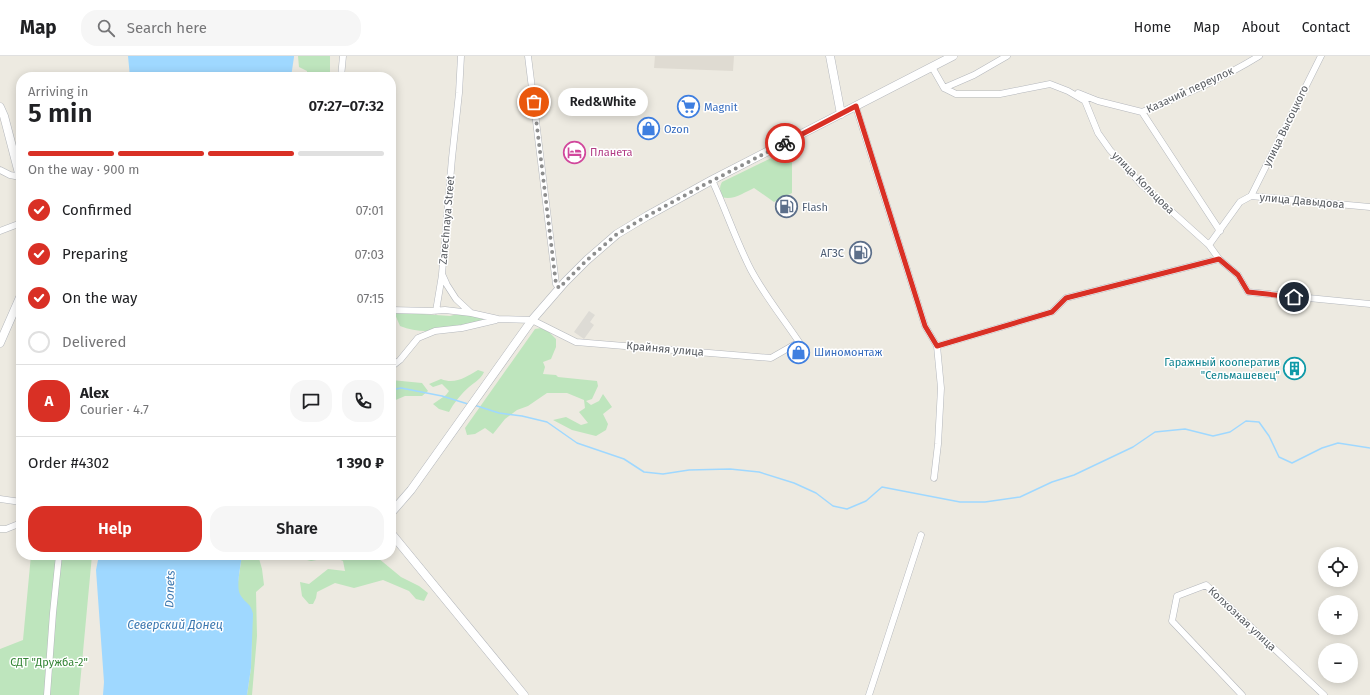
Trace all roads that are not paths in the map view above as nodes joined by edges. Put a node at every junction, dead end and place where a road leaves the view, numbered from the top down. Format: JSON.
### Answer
{"nodes":[{"id":1,"x":343,"y":56,"type":"edge"},
{"id":2,"x":461,"y":56,"type":"edge"},
{"id":3,"x":528,"y":56,"type":"edge"},
{"id":4,"x":830,"y":56,"type":"edge"},
{"id":5,"x":953,"y":56,"type":"edge"},
{"id":6,"x":1007,"y":56,"type":"edge"},
{"id":7,"x":1259,"y":56,"type":"edge"},
{"id":8,"x":1321,"y":56,"type":"edge"},
{"id":9,"x":932,"y":67,"type":"junction"},
{"id":10,"x":341,"y":72,"type":"edge"},
{"id":11,"x":944,"y":88,"type":"junction"},
{"id":12,"x":1068,"y":91,"type":"junction"},
{"id":13,"x":856,"y":106,"type":"junction"},
{"id":14,"x":0,"y":107,"type":"edge"},
{"id":15,"x":1142,"y":112,"type":"junction"},
{"id":16,"x":841,"y":114,"type":"junction"},
{"id":17,"x":16,"y":160,"type":"edge"},
{"id":18,"x":0,"y":170,"type":"edge"},
{"id":19,"x":16,"y":177,"type":"edge"},
{"id":20,"x":712,"y":180,"type":"junction"},
{"id":21,"x":1251,"y":196,"type":"junction"},
{"id":22,"x":1370,"y":207,"type":"edge"},
{"id":23,"x":16,"y":225,"type":"edge"},
{"id":24,"x":0,"y":231,"type":"edge"},
{"id":25,"x":1220,"y":231,"type":"junction"},
{"id":26,"x":1209,"y":246,"type":"junction"},
{"id":27,"x":1219,"y":259,"type":"junction"},
{"id":28,"x":442,"y":274,"type":"junction"},
{"id":29,"x":559,"y":288,"type":"junction"},
{"id":30,"x":1370,"y":304,"type":"edge"},
{"id":31,"x":16,"y":306,"type":"edge"},
{"id":32,"x":396,"y":310,"type":"edge"},
{"id":33,"x":436,"y":311,"type":"junction"},
{"id":34,"x":470,"y":313,"type":"junction"},
{"id":35,"x":498,"y":319,"type":"junction"},
{"id":36,"x":532,"y":320,"type":"junction"},
{"id":37,"x":0,"y":343,"type":"edge"},
{"id":38,"x":937,"y":346,"type":"junction"},
{"id":39,"x":396,"y":363,"type":"edge"},
{"id":40,"x":934,"y":478,"type":"dead end"},
{"id":41,"x":0,"y":499,"type":"edge"},
{"id":42,"x":16,"y":501,"type":"edge"},
{"id":43,"x":396,"y":507,"type":"edge"},
{"id":44,"x":16,"y":525,"type":"edge"},
{"id":45,"x":0,"y":529,"type":"edge"},
{"id":46,"x":921,"y":535,"type":"dead end"},
{"id":47,"x":396,"y":539,"type":"edge"},
{"id":48,"x":59,"y":560,"type":"edge"},
{"id":49,"x":47,"y":695,"type":"edge"},
{"id":50,"x":524,"y":695,"type":"edge"},
{"id":51,"x":869,"y":695,"type":"edge"},
{"id":52,"x":1242,"y":695,"type":"edge"},
{"id":53,"x":1324,"y":695,"type":"edge"}],
"edges":[{"from":1,"to":10,"type":"street"},
{"from":2,"to":28,"type":"street","name":"Zarechnaya Street"},
{"from":3,"to":29,"type":"street"},
{"from":4,"to":16,"type":"street"},
{"from":5,"to":9,"type":"street"},
{"from":6,"to":11,"type":"street"},
{"from":7,"to":15,"type":"street","name":"Казачий переулок"},
{"from":8,"to":21,"type":"street","name":"улица Высоцкого"},
{"from":9,"to":11,"type":"street"},
{"from":9,"to":13,"type":"street"},
{"from":11,"to":12,"type":"street","name":"улица Кольцова"},
{"from":12,"to":15,"type":"street"},
{"from":12,"to":26,"type":"street","name":"улица Кольцова"},
{"from":13,"to":16,"type":"street"},
{"from":13,"to":38,"type":"street"},
{"from":14,"to":17,"type":"street"},
{"from":15,"to":25,"type":"street"},
{"from":16,"to":20,"type":"street"},
{"from":18,"to":19,"type":"street"},
{"from":20,"to":29,"type":"street"},
{"from":20,"to":36,"type":"street","name":"Крайняя улица"},
{"from":21,"to":22,"type":"street","name":"улица Давыдова"},
{"from":21,"to":25,"type":"street","name":"улица Давыдова"},
{"from":23,"to":24,"type":"street"},
{"from":25,"to":26,"type":"street","name":"улица Давыдова"},
{"from":26,"to":27,"type":"street","name":"улица Кольцова"},
{"from":27,"to":30,"type":"street","name":"улица Кольцова"},
{"from":27,"to":38,"type":"street"},
{"from":28,"to":33,"type":"street"},
{"from":28,"to":34,"type":"street","name":"Zarechnaya Street"},
{"from":29,"to":36,"type":"street"},
{"from":31,"to":37,"type":"street"},
{"from":32,"to":33,"type":"street"},
{"from":33,"to":34,"type":"street"},
{"from":34,"to":35,"type":"street"},
{"from":35,"to":36,"type":"street"},
{"from":35,"to":39,"type":"street"},
{"from":36,"to":43,"type":"street"},
{"from":38,"to":40,"type":"street"},
{"from":41,"to":42,"type":"street"},
{"from":44,"to":45,"type":"street"},
{"from":46,"to":51,"type":"street"},
{"from":47,"to":50,"type":"street"},
{"from":48,"to":49,"type":"street"},
{"from":52,"to":53,"type":"street","name":"Колхозная улица"}]}
